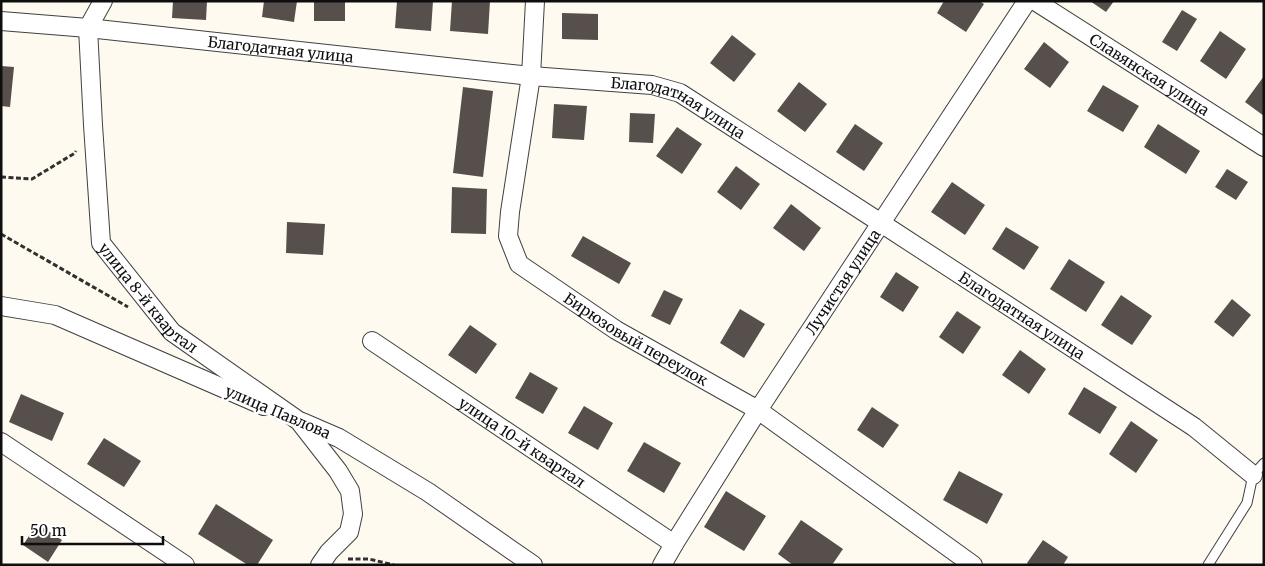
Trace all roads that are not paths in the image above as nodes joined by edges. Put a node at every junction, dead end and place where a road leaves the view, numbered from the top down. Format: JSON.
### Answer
{"nodes":[{"id":1,"x":103,"y":1,"type":"edge"},
{"id":2,"x":536,"y":1,"type":"edge"},
{"id":3,"x":1027,"y":1,"type":"edge"},
{"id":4,"x":1035,"y":1,"type":"edge"},
{"id":5,"x":1,"y":20,"type":"edge"},
{"id":6,"x":88,"y":28,"type":"junction"},
{"id":7,"x":531,"y":76,"type":"junction"},
{"id":8,"x":1264,"y":147,"type":"edge"},
{"id":9,"x":881,"y":222,"type":"junction"},
{"id":10,"x":1,"y":306,"type":"edge"},
{"id":11,"x":372,"y":341,"type":"dead end"},
{"id":12,"x":758,"y":410,"type":"junction"},
{"id":13,"x":299,"y":421,"type":"junction"},
{"id":14,"x":1,"y":442,"type":"edge"},
{"id":15,"x":1258,"y":469,"type":"edge"},
{"id":16,"x":674,"y":544,"type":"junction"},
{"id":17,"x":322,"y":562,"type":"edge"},
{"id":18,"x":186,"y":565,"type":"edge"},
{"id":19,"x":533,"y":565,"type":"edge"},
{"id":20,"x":662,"y":565,"type":"edge"},
{"id":21,"x":973,"y":565,"type":"edge"},
{"id":22,"x":1208,"y":565,"type":"edge"}],
"edges":[{"from":1,"to":6,"type":"street"},
{"from":2,"to":7,"type":"street","name":"Бирюзовый переулок"},
{"from":3,"to":9,"type":"street","name":"Лучистая улица"},
{"from":4,"to":8,"type":"street","name":"Славянская улица"},
{"from":5,"to":6,"type":"street","name":"Благодатная улица"},
{"from":6,"to":7,"type":"street","name":"Благодатная улица"},
{"from":6,"to":13,"type":"street","name":"улица 8-й квартал"},
{"from":7,"to":9,"type":"street","name":"Благодатная улица"},
{"from":7,"to":12,"type":"street","name":"Бирюзовый переулок"},
{"from":9,"to":12,"type":"street","name":"Лучистая улица"},
{"from":9,"to":15,"type":"street","name":"Благодатная улица"},
{"from":10,"to":13,"type":"street","name":"улица Павлова"},
{"from":11,"to":16,"type":"street","name":"улица 10-й квартал"},
{"from":12,"to":16,"type":"street","name":"Лучистая улица"},
{"from":12,"to":21,"type":"street","name":"Бирюзовый переулок"},
{"from":13,"to":17,"type":"street"},
{"from":13,"to":19,"type":"street","name":"улица Павлова"},
{"from":14,"to":18,"type":"street"},
{"from":15,"to":22,"type":"lane"},
{"from":16,"to":20,"type":"street","name":"Лучистая улица"}]}
